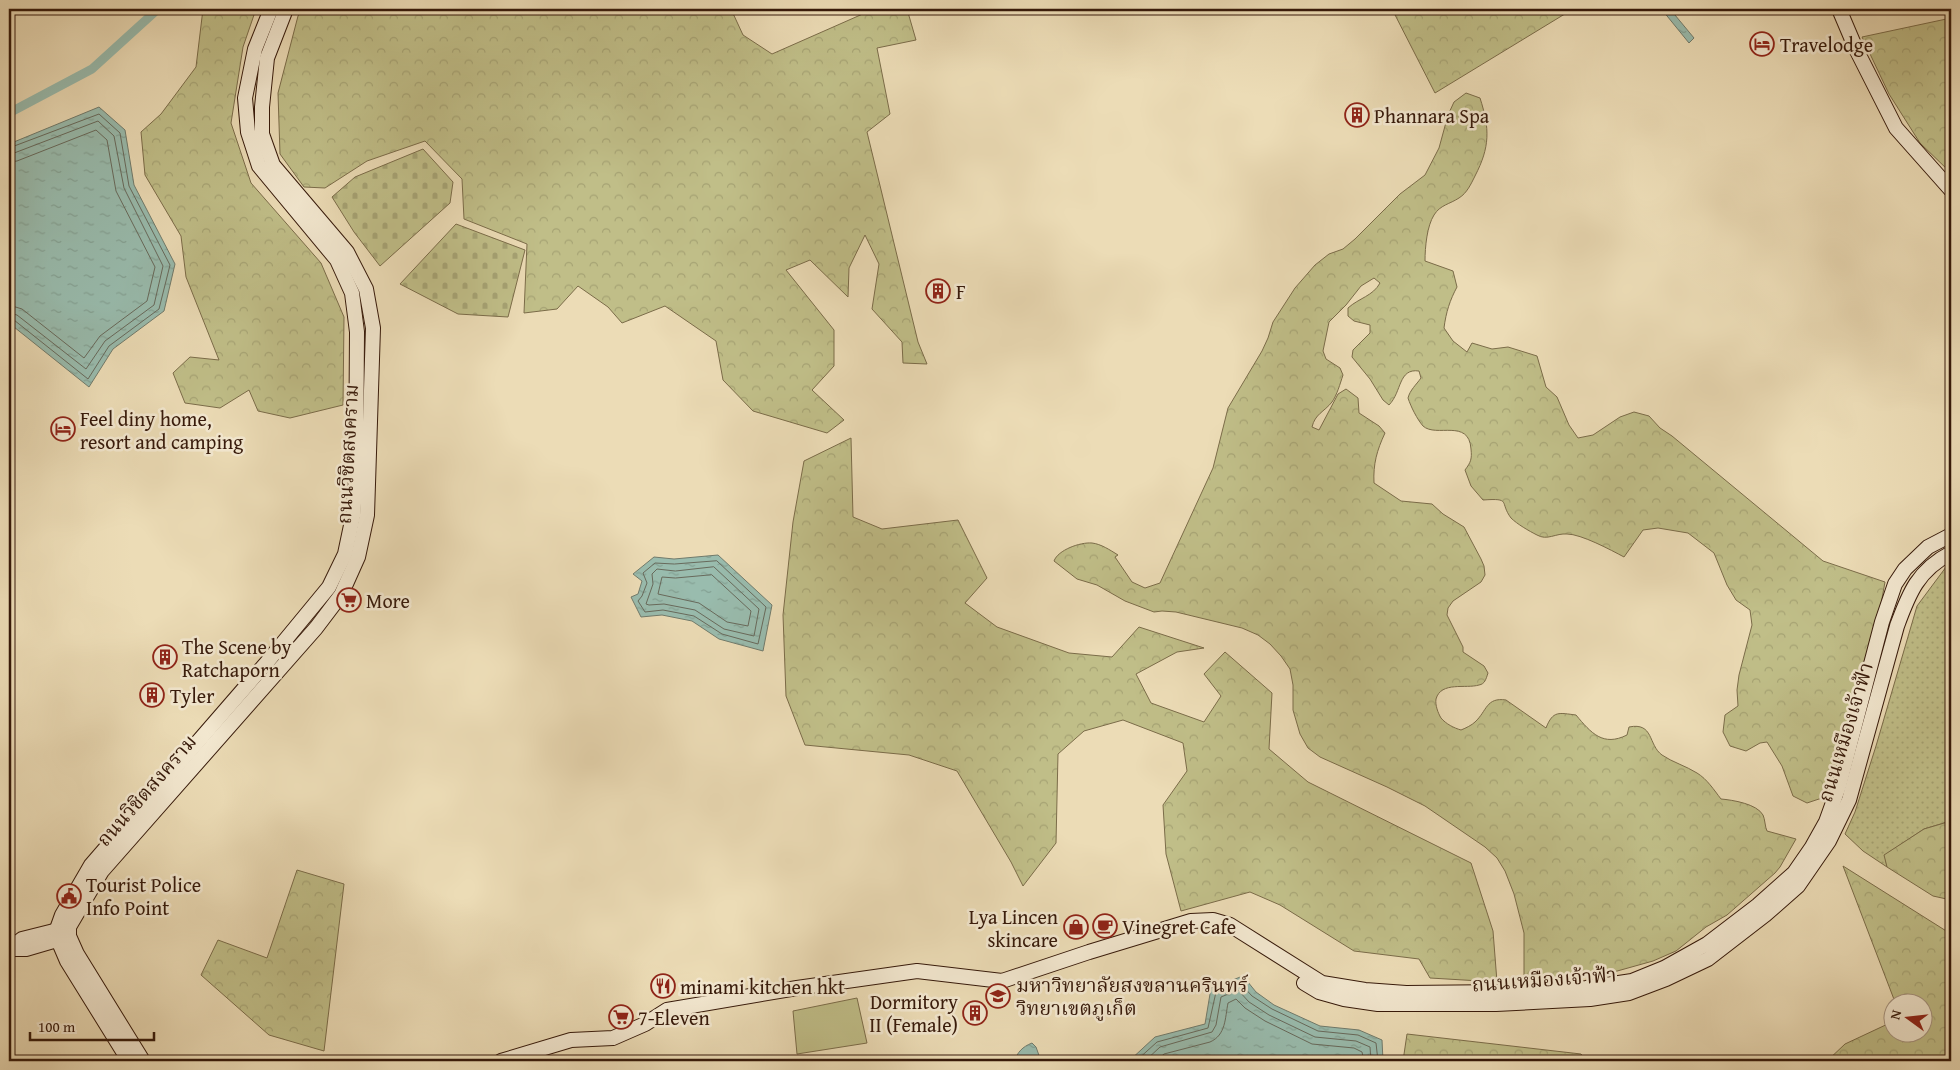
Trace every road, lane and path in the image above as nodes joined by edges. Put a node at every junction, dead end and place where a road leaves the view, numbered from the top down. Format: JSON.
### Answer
{"nodes":[{"id":1,"x":271,"y":9,"type":"edge"},
{"id":2,"x":286,"y":9,"type":"edge"},
{"id":3,"x":1839,"y":9,"type":"edge"},
{"id":4,"x":1951,"y":190,"type":"edge"},
{"id":5,"x":1951,"y":535,"type":"edge"},
{"id":6,"x":1951,"y":553,"type":"edge"},
{"id":7,"x":63,"y":933,"type":"junction"},
{"id":8,"x":1262,"y":946,"type":"junction"},
{"id":9,"x":9,"y":949,"type":"edge"},
{"id":10,"x":129,"y":1061,"type":"edge"},
{"id":11,"x":143,"y":1061,"type":"edge"},
{"id":12,"x":501,"y":1061,"type":"edge"}],
"edges":[{"from":1,"to":7,"type":"street","name":"ถนนวิชิตสงคราม"},
{"from":2,"to":7,"type":"street","name":"ถนนวิชิตสงคราม"},
{"from":3,"to":4,"type":"street"},
{"from":5,"to":8,"type":"street","name":"ถนนเหมืองเจ้าฟ้า"},
{"from":6,"to":8,"type":"street","name":"ถนนเหมืองเจ้าฟ้า"},
{"from":7,"to":9,"type":"street"},
{"from":7,"to":10,"type":"street"},
{"from":7,"to":11,"type":"street"},
{"from":8,"to":12,"type":"street","name":"ถนนเหมืองเจ้าฟ้า"}]}
